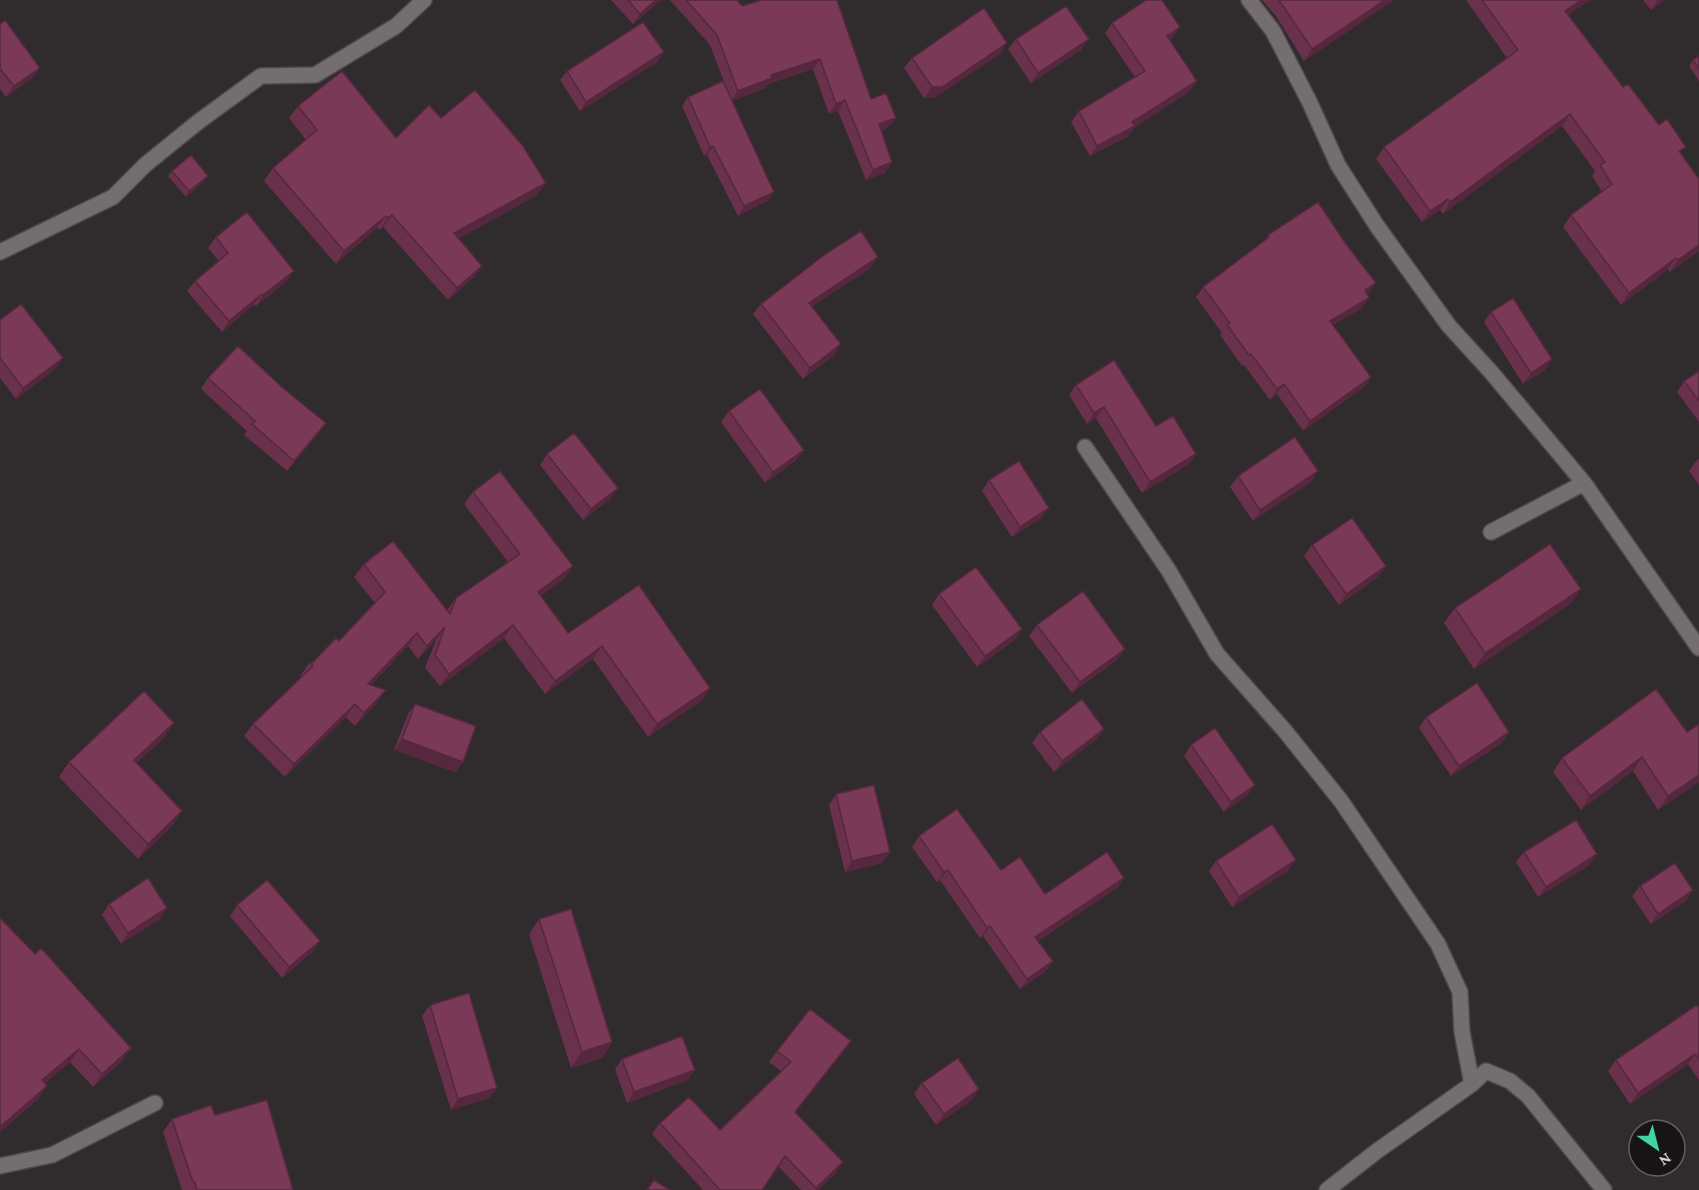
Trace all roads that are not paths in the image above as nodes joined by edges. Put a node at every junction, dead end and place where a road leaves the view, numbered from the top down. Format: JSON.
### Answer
{"nodes":[{"id":1,"x":424,"y":0,"type":"edge"},
{"id":2,"x":1249,"y":0,"type":"edge"},
{"id":3,"x":0,"y":252,"type":"edge"},
{"id":4,"x":1085,"y":447,"type":"dead end"},
{"id":5,"x":1584,"y":483,"type":"junction"},
{"id":6,"x":1491,"y":532,"type":"dead end"},
{"id":7,"x":1699,"y":648,"type":"edge"},
{"id":8,"x":1472,"y":1084,"type":"junction"},
{"id":9,"x":154,"y":1102,"type":"dead end"},
{"id":10,"x":0,"y":1166,"type":"edge"},
{"id":11,"x":1327,"y":1190,"type":"edge"},
{"id":12,"x":1604,"y":1190,"type":"edge"}],
"edges":[{"from":1,"to":3,"type":"street"},
{"from":2,"to":5,"type":"street"},
{"from":4,"to":8,"type":"street"},
{"from":5,"to":6,"type":"street"},
{"from":5,"to":7,"type":"street"},
{"from":8,"to":11,"type":"street"},
{"from":8,"to":12,"type":"street"},
{"from":9,"to":10,"type":"street"}]}
